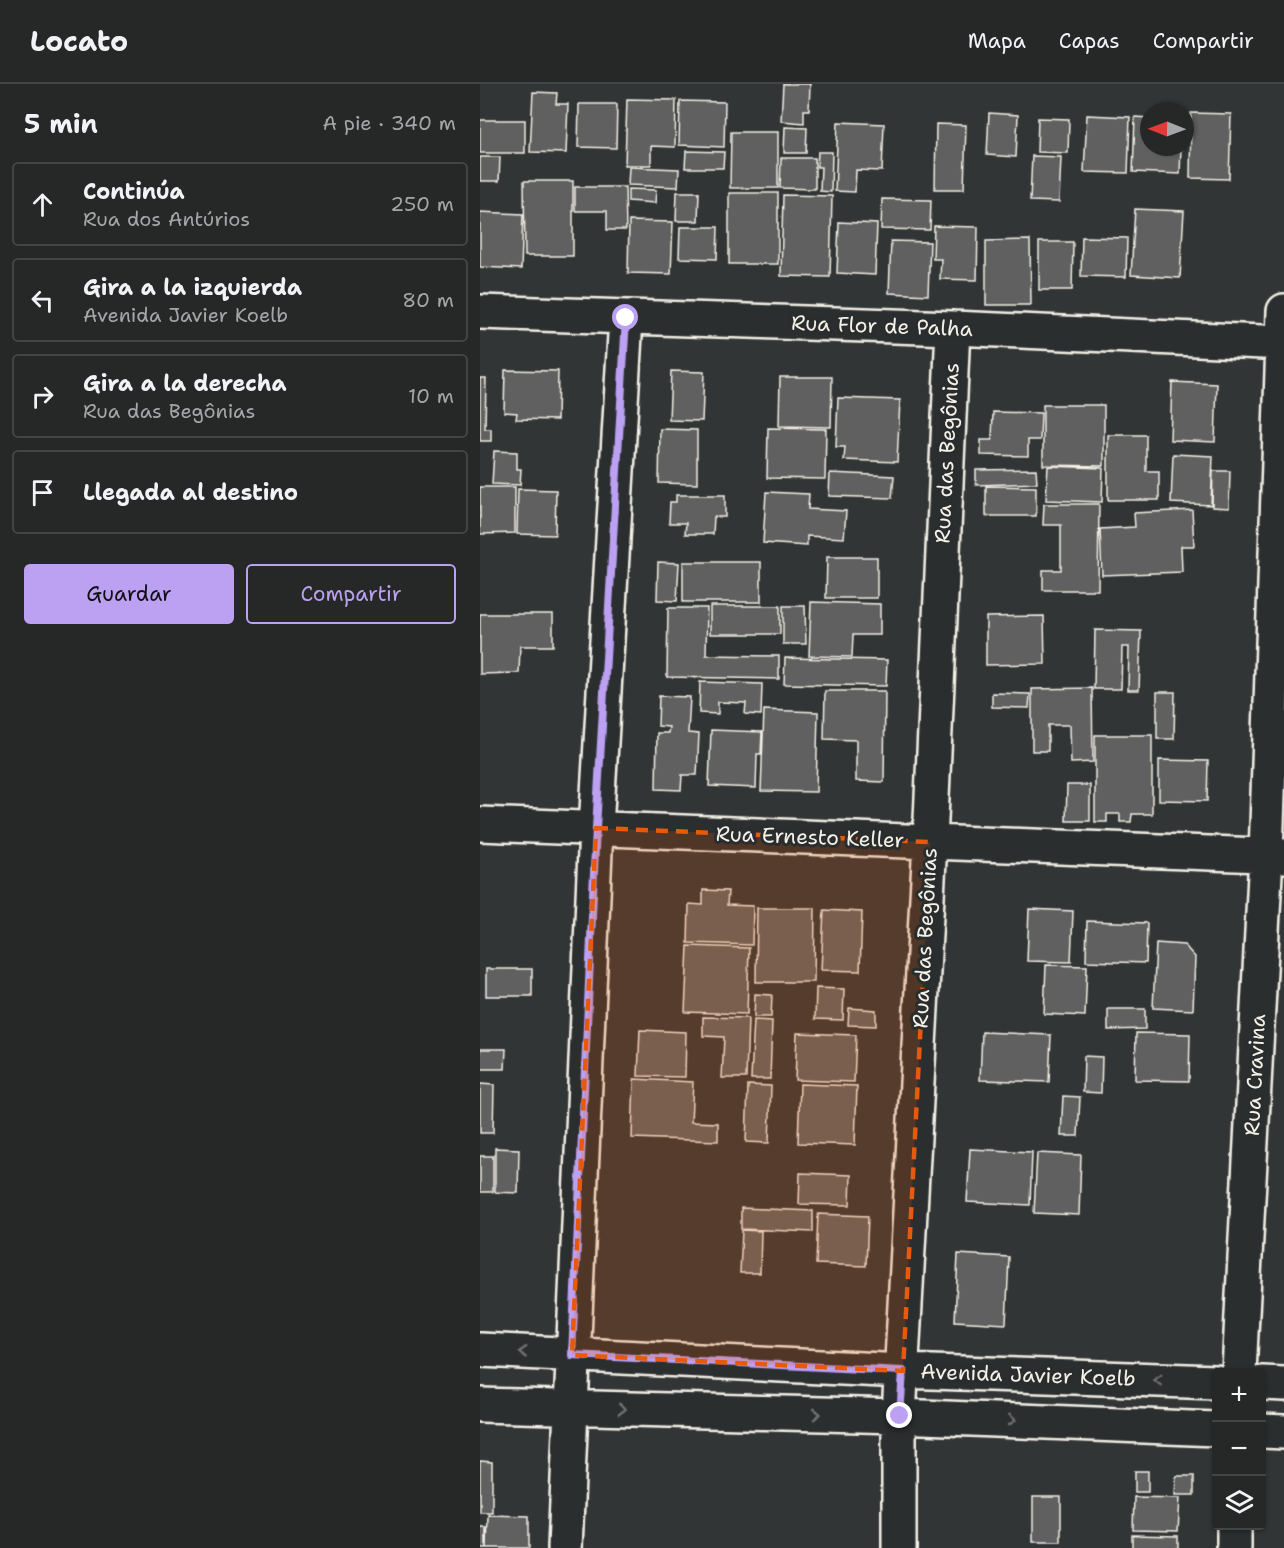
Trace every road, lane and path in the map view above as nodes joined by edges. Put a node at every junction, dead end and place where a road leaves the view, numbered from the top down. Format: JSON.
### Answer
{"nodes":[{"id":1,"x":1284,"y":310,"type":"edge"},
{"id":2,"x":480,"y":312,"type":"edge"},
{"id":3,"x":626,"y":318,"type":"junction"},
{"id":4,"x":953,"y":328,"type":"junction"},
{"id":5,"x":1283,"y":343,"type":"edge"},
{"id":6,"x":480,"y":824,"type":"edge"},
{"id":7,"x":596,"y":828,"type":"junction"},
{"id":8,"x":930,"y":842,"type":"junction"},
{"id":9,"x":1275,"y":855,"type":"edge"},
{"id":10,"x":480,"y":1350,"type":"edge"},
{"id":11,"x":572,"y":1355,"type":"junction"},
{"id":12,"x":1239,"y":1368,"type":"edge"},
{"id":13,"x":903,"y":1371,"type":"junction"},
{"id":14,"x":1212,"y":1382,"type":"edge"},
{"id":15,"x":1266,"y":1383,"type":"edge"},
{"id":16,"x":1284,"y":1384,"type":"edge"},
{"id":17,"x":480,"y":1405,"type":"edge"},
{"id":18,"x":570,"y":1407,"type":"junction"},
{"id":19,"x":900,"y":1416,"type":"junction"},
{"id":20,"x":1212,"y":1429,"type":"edge"},
{"id":21,"x":1266,"y":1431,"type":"edge"},
{"id":22,"x":1284,"y":1432,"type":"edge"},
{"id":23,"x":1234,"y":1530,"type":"edge"},
{"id":24,"x":565,"y":1548,"type":"edge"},
{"id":25,"x":898,"y":1548,"type":"edge"},
{"id":26,"x":1234,"y":1548,"type":"edge"}],
"edges":[{"from":1,"to":5,"type":"street","name":"Rua Cravina"},
{"from":2,"to":3,"type":"street","name":"Rua Flor de Palha"},
{"from":3,"to":4,"type":"street","name":"Rua Flor de Palha"},
{"from":3,"to":7,"type":"street"},
{"from":4,"to":5,"type":"street","name":"Rua Flor de Palha"},
{"from":4,"to":8,"type":"street","name":"Rua das Begônias"},
{"from":5,"to":9,"type":"street","name":"Rua Cravina"},
{"from":6,"to":7,"type":"street","name":"Rua Ernesto Keller"},
{"from":7,"to":8,"type":"street","name":"Rua Ernesto Keller"},
{"from":7,"to":11,"type":"street"},
{"from":8,"to":9,"type":"street","name":"Rua Ernesto Keller"},
{"from":8,"to":13,"type":"street","name":"Rua das Begônias"},
{"from":9,"to":12,"type":"street","name":"Rua Cravina"},
{"from":11,"to":10,"type":"street","name":"Avenida Javier Koelb","one_way":true},
{"from":11,"to":13,"type":"street","name":"Avenida Javier Koelb"},
{"from":11,"to":18,"type":"street"},
{"from":14,"to":13,"type":"street","name":"Avenida Javier Koelb","one_way":true},
{"from":13,"to":19,"type":"street","name":"Rua das Begônias"},
{"from":15,"to":16,"type":"street"},
{"from":17,"to":18,"type":"street"},
{"from":18,"to":19,"type":"street","one_way":true},
{"from":18,"to":24,"type":"street"},
{"from":19,"to":20,"type":"street","one_way":true},
{"from":19,"to":25,"type":"street","name":"Rua das Begônias"},
{"from":21,"to":22,"type":"street"},
{"from":23,"to":26,"type":"street"}]}
